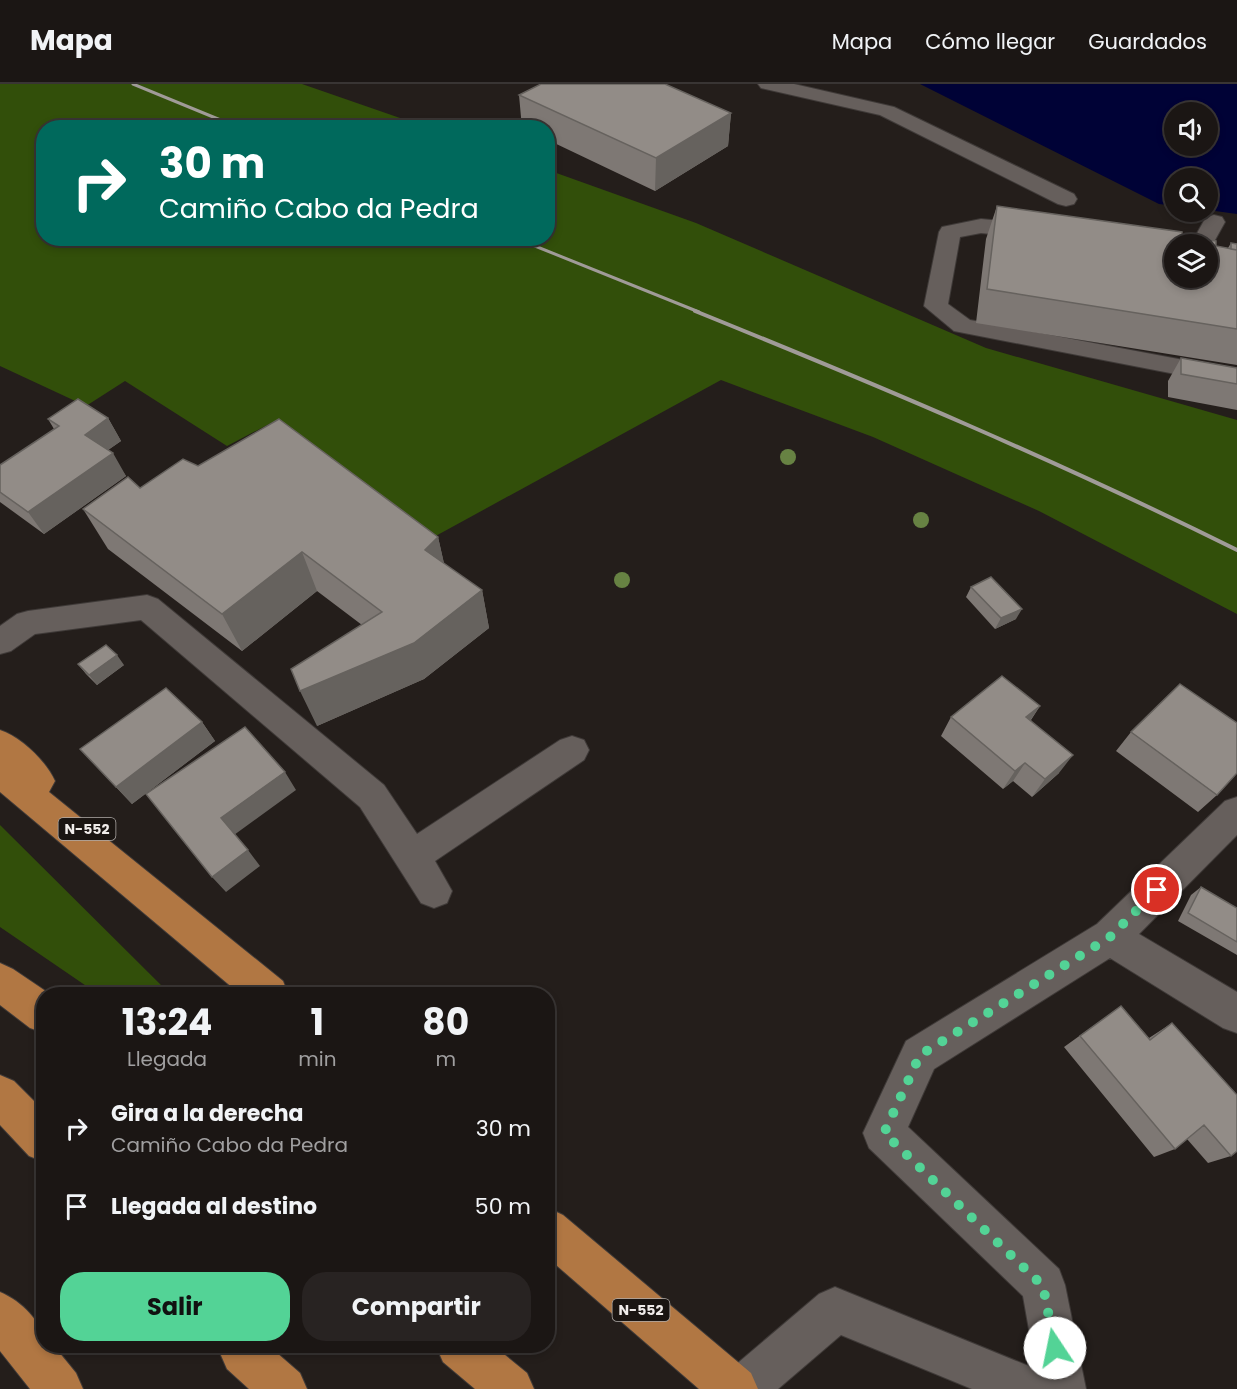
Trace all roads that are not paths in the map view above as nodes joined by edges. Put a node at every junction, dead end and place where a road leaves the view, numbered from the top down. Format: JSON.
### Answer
{"nodes":[{"id":1,"x":768,"y":84,"type":"edge"},
{"id":2,"x":1066,"y":200,"type":"dead end"},
{"id":3,"x":1214,"y":222,"type":"dead end"},
{"id":4,"x":1052,"y":233,"type":"edge"},
{"id":5,"x":1207,"y":234,"type":"edge"},
{"id":6,"x":1237,"y":378,"type":"edge"},
{"id":7,"x":0,"y":642,"type":"edge"},
{"id":8,"x":0,"y":744,"type":"edge"},
{"id":9,"x":572,"y":750,"type":"dead end"},
{"id":10,"x":0,"y":772,"type":"edge"},
{"id":11,"x":1237,"y":812,"type":"edge"},
{"id":12,"x":411,"y":857,"type":"junction"},
{"id":13,"x":434,"y":891,"type":"dead end"},
{"id":14,"x":174,"y":914,"type":"junction"},
{"id":15,"x":1110,"y":937,"type":"junction"},
{"id":16,"x":0,"y":982,"type":"edge"},
{"id":17,"x":261,"y":987,"type":"edge"},
{"id":18,"x":36,"y":1008,"type":"edge"},
{"id":19,"x":1237,"y":1014,"type":"edge"},
{"id":20,"x":0,"y":1095,"type":"edge"},
{"id":21,"x":36,"y":1133,"type":"edge"},
{"id":22,"x":555,"y":1236,"type":"edge"},
{"id":23,"x":0,"y":1315,"type":"edge"},
{"id":24,"x":467,"y":1353,"type":"edge"},
{"id":25,"x":249,"y":1362,"type":"edge"},
{"id":26,"x":60,"y":1389,"type":"edge"},
{"id":27,"x":284,"y":1389,"type":"edge"},
{"id":28,"x":511,"y":1389,"type":"edge"},
{"id":29,"x":735,"y":1389,"type":"edge"},
{"id":30,"x":742,"y":1389,"type":"edge"},
{"id":31,"x":1028,"y":1389,"type":"edge"},
{"id":32,"x":1063,"y":1389,"type":"edge"}],
"edges":[{"from":1,"to":2,"type":"street"},
{"from":3,"to":5,"type":"street"},
{"from":4,"to":6,"type":"street"},
{"from":7,"to":12,"type":"street"},
{"from":8,"to":14,"type":"highway","number":"N-552"},
{"from":9,"to":12,"type":"street"},
{"from":10,"to":14,"type":"highway","number":"N-552"},
{"from":11,"to":15,"type":"street"},
{"from":12,"to":13,"type":"street"},
{"from":14,"to":17,"type":"highway","number":"N-552"},
{"from":15,"to":19,"type":"street"},
{"from":15,"to":32,"type":"street"},
{"from":16,"to":18,"type":"highway"},
{"from":20,"to":21,"type":"highway"},
{"from":22,"to":29,"type":"highway","number":"N-552"},
{"from":23,"to":26,"type":"highway"},
{"from":24,"to":28,"type":"highway"},
{"from":25,"to":27,"type":"highway"},
{"from":30,"to":31,"type":"street"}]}
